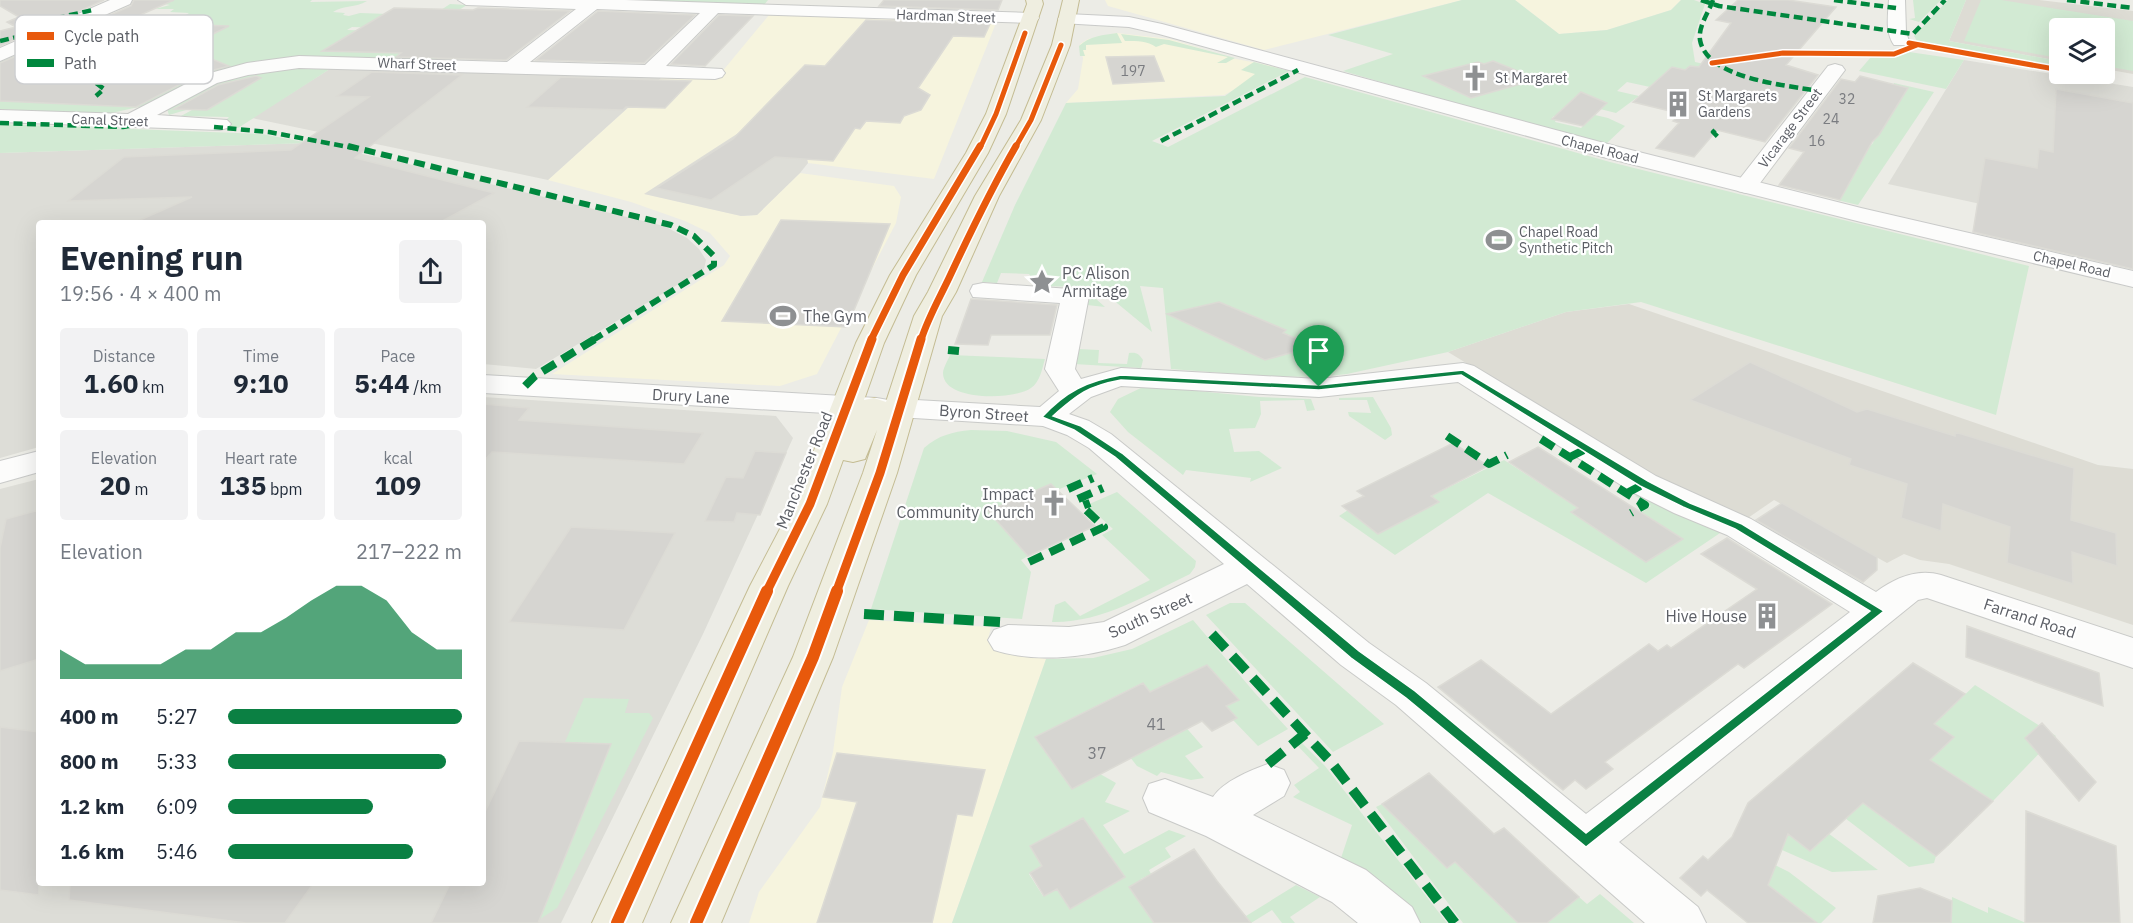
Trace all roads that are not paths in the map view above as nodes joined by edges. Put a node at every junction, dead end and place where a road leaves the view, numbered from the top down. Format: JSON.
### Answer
{"nodes":[{"id":1,"x":124,"y":0,"type":"edge"},
{"id":2,"x":466,"y":0,"type":"edge"},
{"id":3,"x":1897,"y":0,"type":"edge"},
{"id":4,"x":1090,"y":1,"type":"edge"},
{"id":5,"x":595,"y":2,"type":"edge"},
{"id":6,"x":833,"y":6,"type":"edge"},
{"id":7,"x":1052,"y":7,"type":"edge"},
{"id":8,"x":714,"y":8,"type":"junction"},
{"id":9,"x":90,"y":15,"type":"edge"},
{"id":10,"x":1900,"y":41,"type":"dead end"},
{"id":11,"x":15,"y":48,"type":"edge"},
{"id":12,"x":0,"y":55,"type":"edge"},
{"id":13,"x":512,"y":67,"type":"junction"},
{"id":14,"x":1834,"y":70,"type":"dead end"},
{"id":15,"x":650,"y":71,"type":"junction"},
{"id":16,"x":715,"y":73,"type":"dead end"},
{"id":17,"x":213,"y":79,"type":"edge"},
{"id":18,"x":202,"y":84,"type":"edge"},
{"id":19,"x":0,"y":116,"type":"edge"},
{"id":20,"x":131,"y":121,"type":"junction"},
{"id":21,"x":220,"y":124,"type":"dead end"},
{"id":22,"x":1746,"y":186,"type":"junction"},
{"id":23,"x":2133,"y":279,"type":"edge"},
{"id":24,"x":983,"y":291,"type":"dead end"},
{"id":25,"x":486,"y":384,"type":"edge"},
{"id":26,"x":1061,"y":404,"type":"junction"},
{"id":27,"x":871,"y":406,"type":"junction"},
{"id":28,"x":36,"y":462,"type":"edge"},
{"id":29,"x":0,"y":472,"type":"edge"},
{"id":30,"x":1251,"y":567,"type":"junction"},
{"id":31,"x":1878,"y":611,"type":"junction"},
{"id":32,"x":1008,"y":640,"type":"dead end"},
{"id":33,"x":2133,"y":653,"type":"edge"},
{"id":34,"x":1269,"y":783,"type":"dead end"},
{"id":35,"x":1165,"y":798,"type":"dead end"},
{"id":36,"x":1222,"y":822,"type":"junction"},
{"id":37,"x":1586,"y":841,"type":"junction"},
{"id":38,"x":617,"y":923,"type":"edge"},
{"id":39,"x":696,"y":923,"type":"edge"},
{"id":40,"x":1395,"y":923,"type":"edge"},
{"id":41,"x":1682,"y":923,"type":"edge"}],
"edges":[{"from":1,"to":9,"type":"street"},
{"from":2,"to":5,"type":"street","name":"Hardman Street"},
{"from":3,"to":10,"type":"street"},
{"from":4,"to":7,"type":"street"},
{"from":5,"to":8,"type":"street","name":"Hardman Street"},
{"from":5,"to":13,"type":"street"},
{"from":6,"to":7,"type":"street","name":"Hardman Street"},
{"from":6,"to":8,"type":"street","name":"Hardman Street"},
{"from":7,"to":22,"type":"street","name":"Chapel Road"},
{"from":7,"to":27,"type":"highway","name":"Manchester Road"},
{"from":7,"to":27,"type":"highway"},
{"from":8,"to":15,"type":"street"},
{"from":11,"to":12,"type":"street"},
{"from":13,"to":15,"type":"street","name":"Wharf Street"},
{"from":13,"to":17,"type":"street","name":"Wharf Street"},
{"from":14,"to":22,"type":"street","name":"Vicarage Street"},
{"from":15,"to":16,"type":"street","name":"Wharf Street"},
{"from":18,"to":20,"type":"street","name":"Wharf Street"},
{"from":19,"to":20,"type":"street","name":"Canal Street"},
{"from":20,"to":21,"type":"street","name":"Canal Street"},
{"from":22,"to":23,"type":"street","name":"Chapel Road"},
{"from":24,"to":26,"type":"street"},
{"from":25,"to":27,"type":"street","name":"Drury Lane"},
{"from":26,"to":27,"type":"street","name":"Byron Street"},
{"from":26,"to":30,"type":"street","name":"Byron Street"},
{"from":26,"to":31,"type":"street"},
{"from":27,"to":38,"type":"highway","name":"Manchester Road"},
{"from":27,"to":39,"type":"highway","name":"Manchester Road"},
{"from":28,"to":29,"type":"street"},
{"from":30,"to":32,"type":"street","name":"South Street"},
{"from":30,"to":37,"type":"street","name":"Byron Street"},
{"from":31,"to":33,"type":"street","name":"Farrand Road"},
{"from":31,"to":37,"type":"street"},
{"from":34,"to":36,"type":"street"},
{"from":35,"to":36,"type":"street"},
{"from":36,"to":40,"type":"street"},
{"from":37,"to":41,"type":"street","name":"Byron Street"}]}
